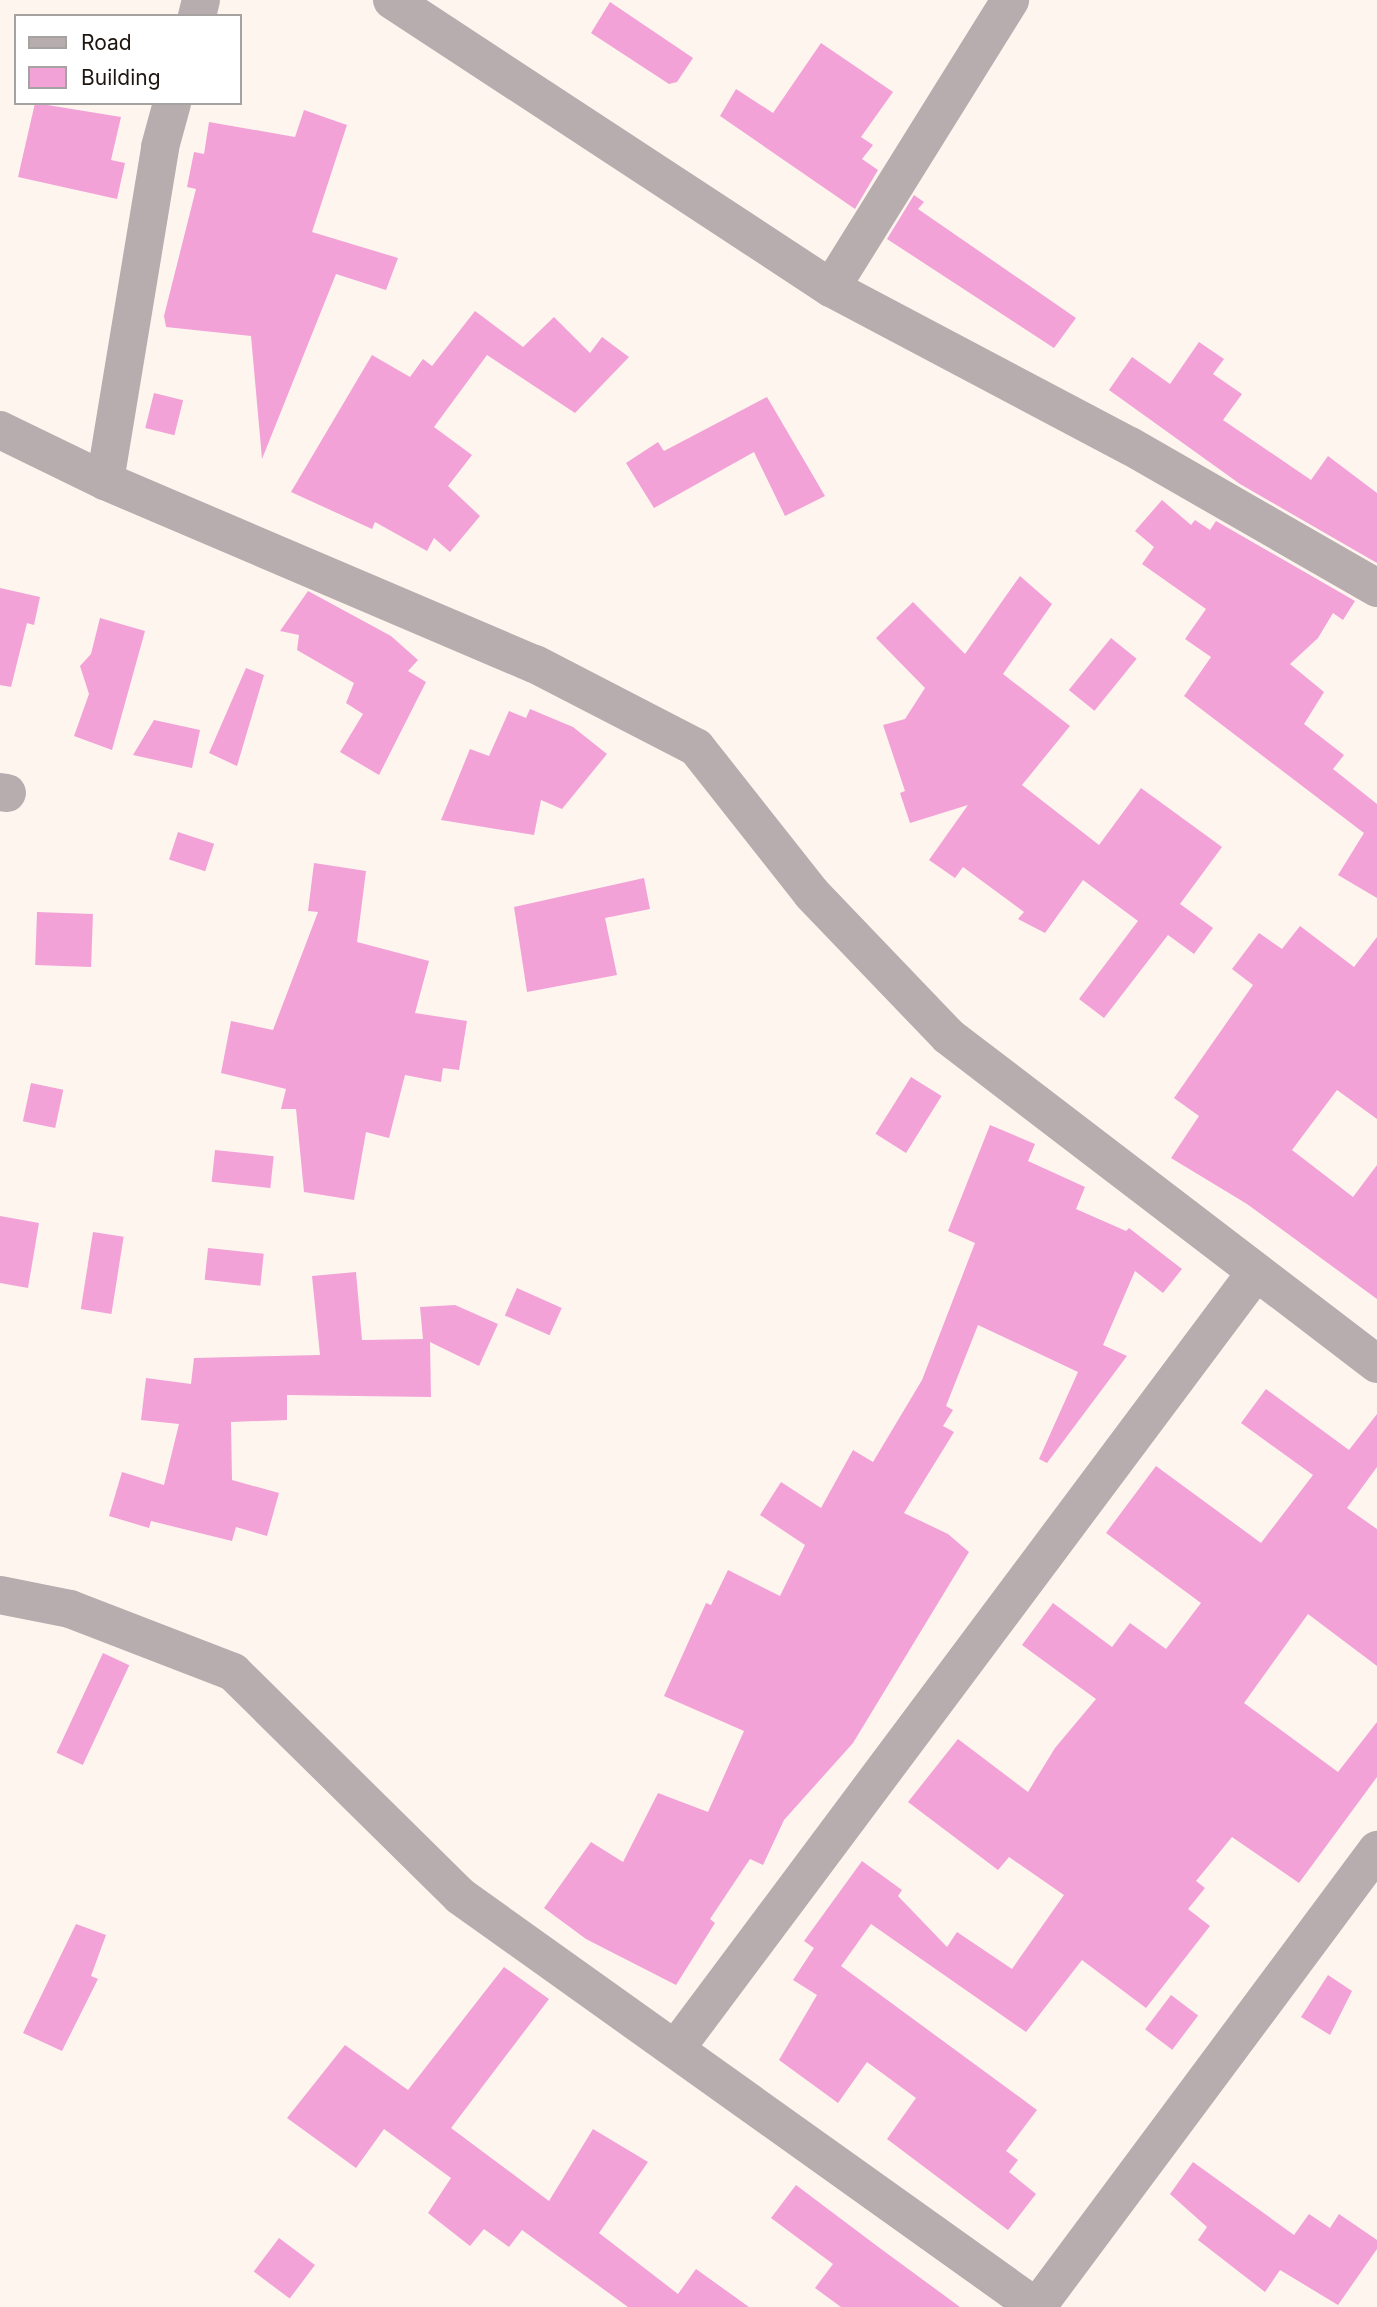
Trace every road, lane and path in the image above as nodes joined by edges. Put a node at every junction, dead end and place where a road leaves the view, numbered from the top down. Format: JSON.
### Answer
{"nodes":[{"id":1,"x":392,"y":0,"type":"edge"},
{"id":2,"x":1010,"y":0,"type":"edge"},
{"id":3,"x":171,"y":105,"type":"edge"},
{"id":4,"x":831,"y":288,"type":"junction"},
{"id":5,"x":0,"y":430,"type":"edge"},
{"id":6,"x":105,"y":481,"type":"junction"},
{"id":7,"x":1377,"y":588,"type":"edge"},
{"id":8,"x":1256,"y":1272,"type":"junction"},
{"id":9,"x":1377,"y":1364,"type":"edge"},
{"id":10,"x":0,"y":1595,"type":"edge"},
{"id":11,"x":1377,"y":1850,"type":"edge"},
{"id":12,"x":677,"y":2047,"type":"junction"},
{"id":13,"x":1037,"y":2307,"type":"edge"}],
"edges":[{"from":1,"to":4,"type":"street"},
{"from":2,"to":4,"type":"street"},
{"from":3,"to":6,"type":"street"},
{"from":4,"to":7,"type":"street"},
{"from":5,"to":6,"type":"street"},
{"from":6,"to":8,"type":"street"},
{"from":8,"to":9,"type":"street"},
{"from":8,"to":12,"type":"street"},
{"from":10,"to":12,"type":"street"},
{"from":11,"to":13,"type":"street"},
{"from":12,"to":13,"type":"street"}]}
